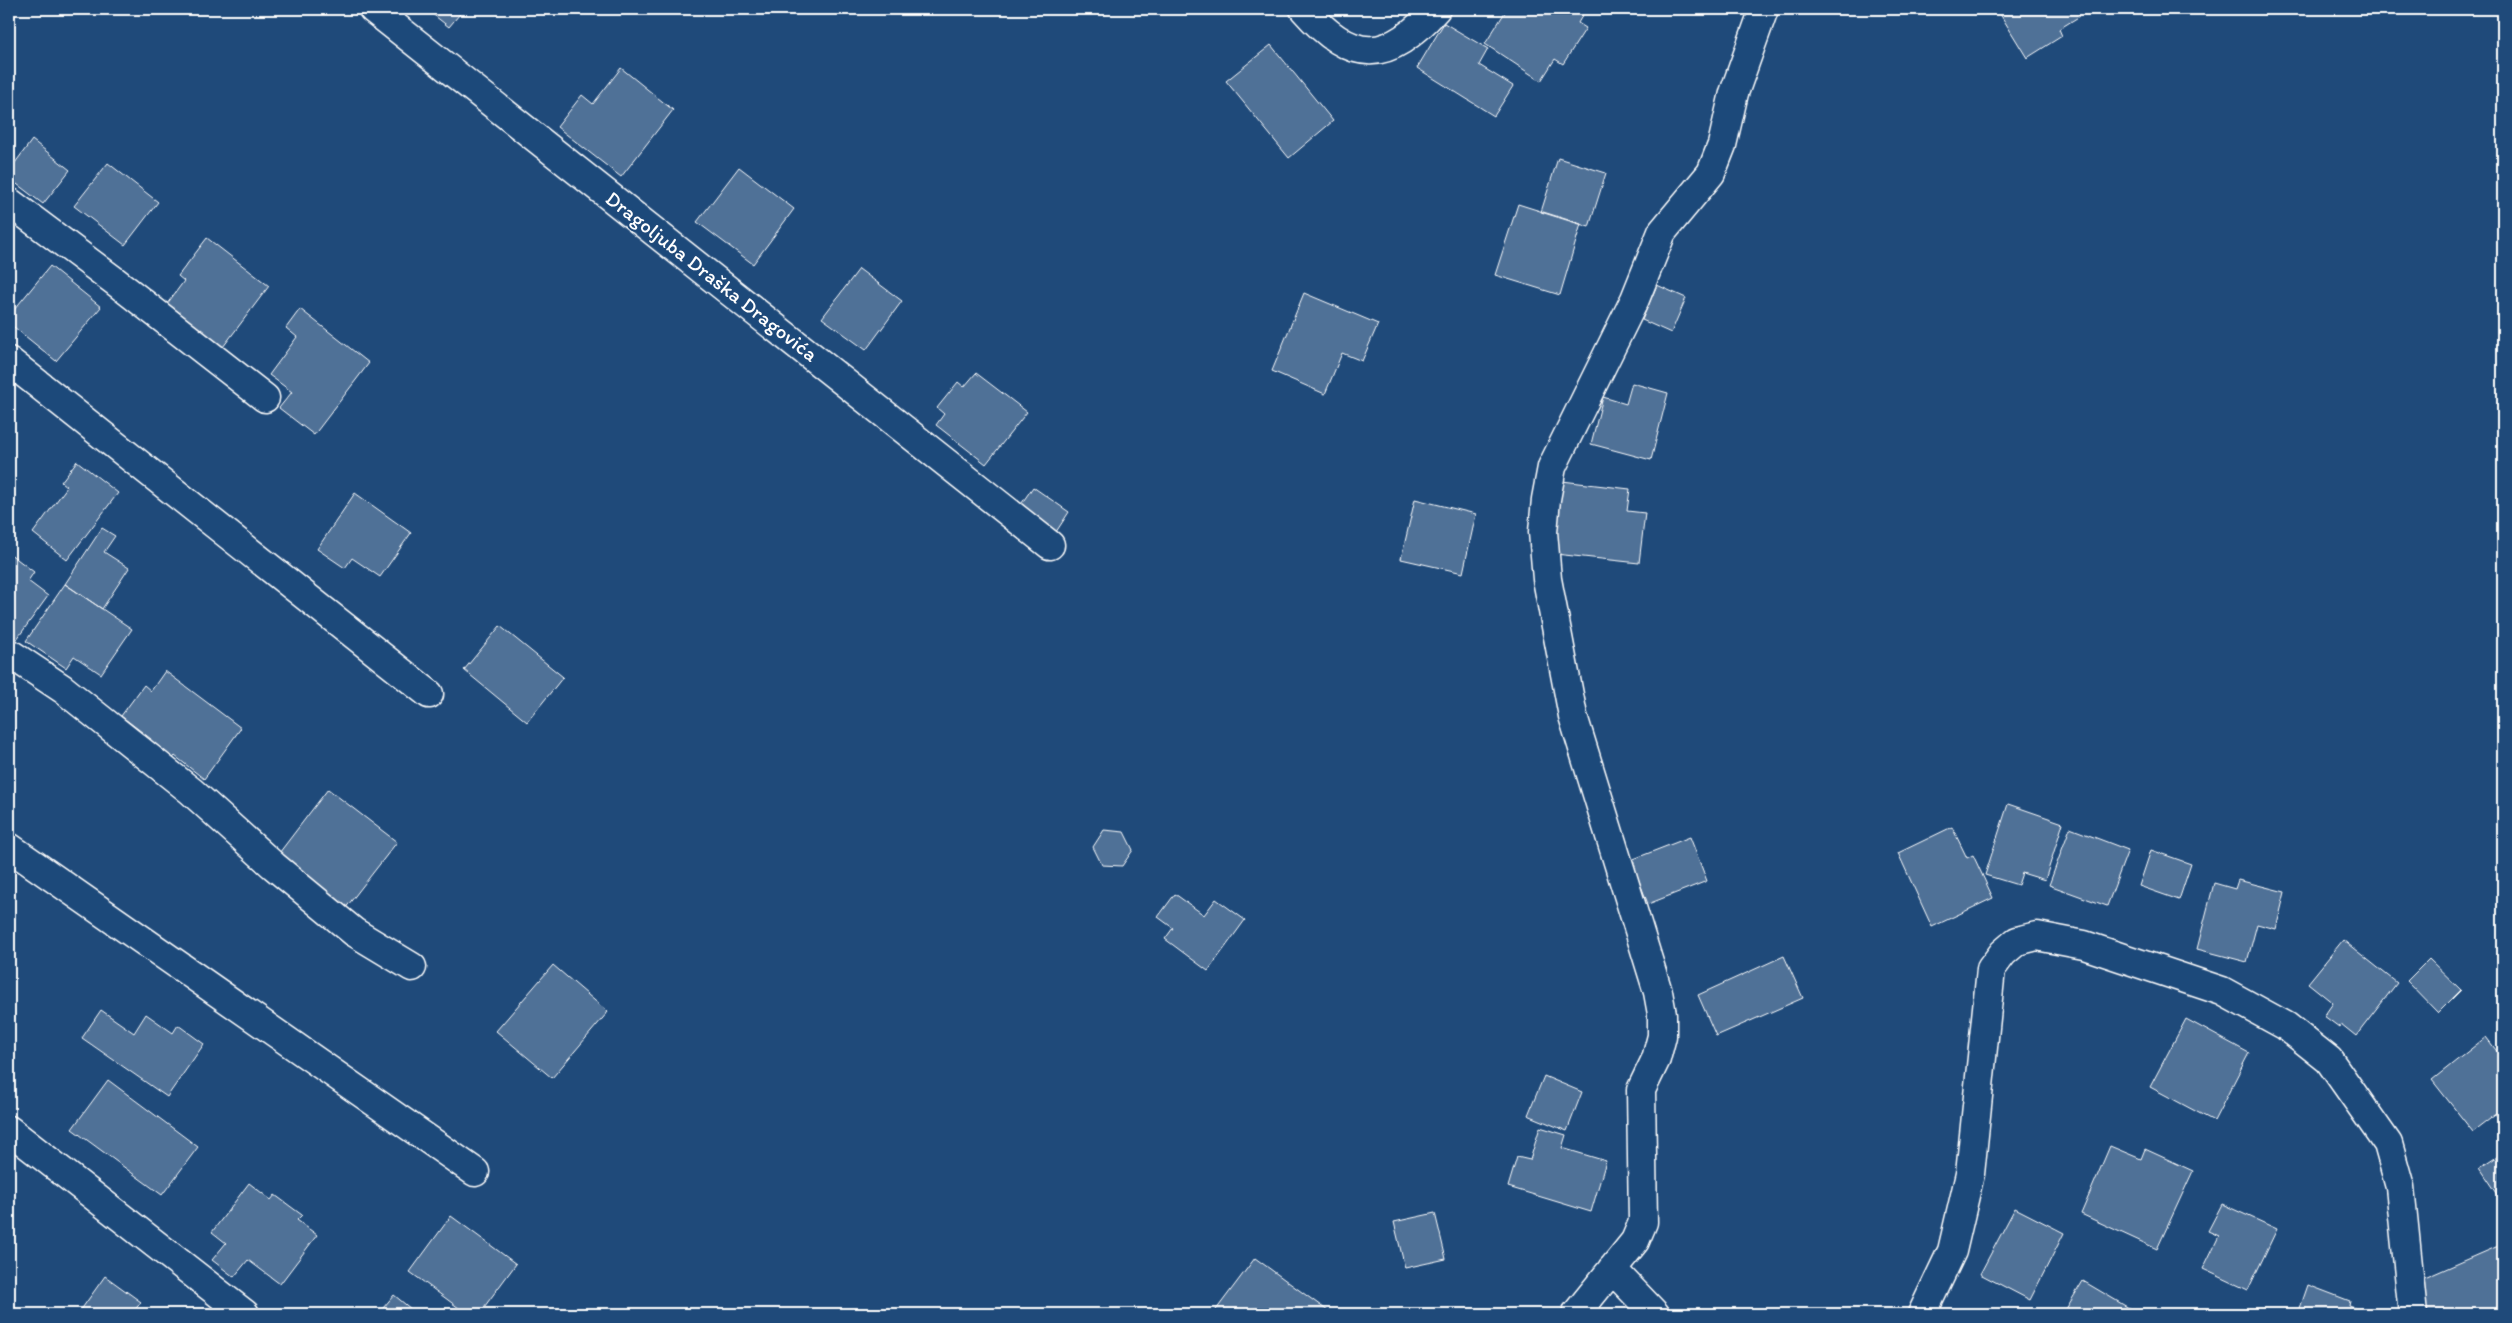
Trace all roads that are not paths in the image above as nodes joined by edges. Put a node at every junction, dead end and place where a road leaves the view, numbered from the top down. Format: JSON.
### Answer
{"nodes":[{"id":1,"x":372,"y":9,"type":"edge"},
{"id":2,"x":1304,"y":9,"type":"edge"},
{"id":3,"x":1436,"y":9,"type":"edge"},
{"id":4,"x":1764,"y":9,"type":"edge"},
{"id":5,"x":9,"y":202,"type":"edge"},
{"id":6,"x":9,"y":361,"type":"edge"},
{"id":7,"x":265,"y":398,"type":"dead end"},
{"id":8,"x":1050,"y":545,"type":"dead end"},
{"id":9,"x":9,"y":653,"type":"edge"},
{"id":10,"x":429,"y":694,"type":"dead end"},
{"id":11,"x":9,"y":847,"type":"edge"},
{"id":12,"x":412,"y":967,"type":"dead end"},
{"id":13,"x":9,"y":1130,"type":"edge"},
{"id":14,"x":475,"y":1172,"type":"dead end"},
{"id":15,"x":1612,"y":1269,"type":"junction"},
{"id":16,"x":244,"y":1314,"type":"edge"},
{"id":17,"x":1576,"y":1314,"type":"edge"},
{"id":18,"x":1655,"y":1314,"type":"edge"},
{"id":19,"x":1922,"y":1314,"type":"edge"},
{"id":20,"x":2413,"y":1314,"type":"edge"}],
"edges":[{"from":1,"to":8,"type":"street","name":"Dragoljuba Draška Dragovića"},
{"from":2,"to":3,"type":"street"},
{"from":4,"to":15,"type":"street"},
{"from":5,"to":7,"type":"street"},
{"from":6,"to":10,"type":"street"},
{"from":9,"to":12,"type":"street"},
{"from":11,"to":14,"type":"street"},
{"from":13,"to":16,"type":"street"},
{"from":15,"to":17,"type":"street"},
{"from":15,"to":18,"type":"street"},
{"from":19,"to":20,"type":"street"}]}
